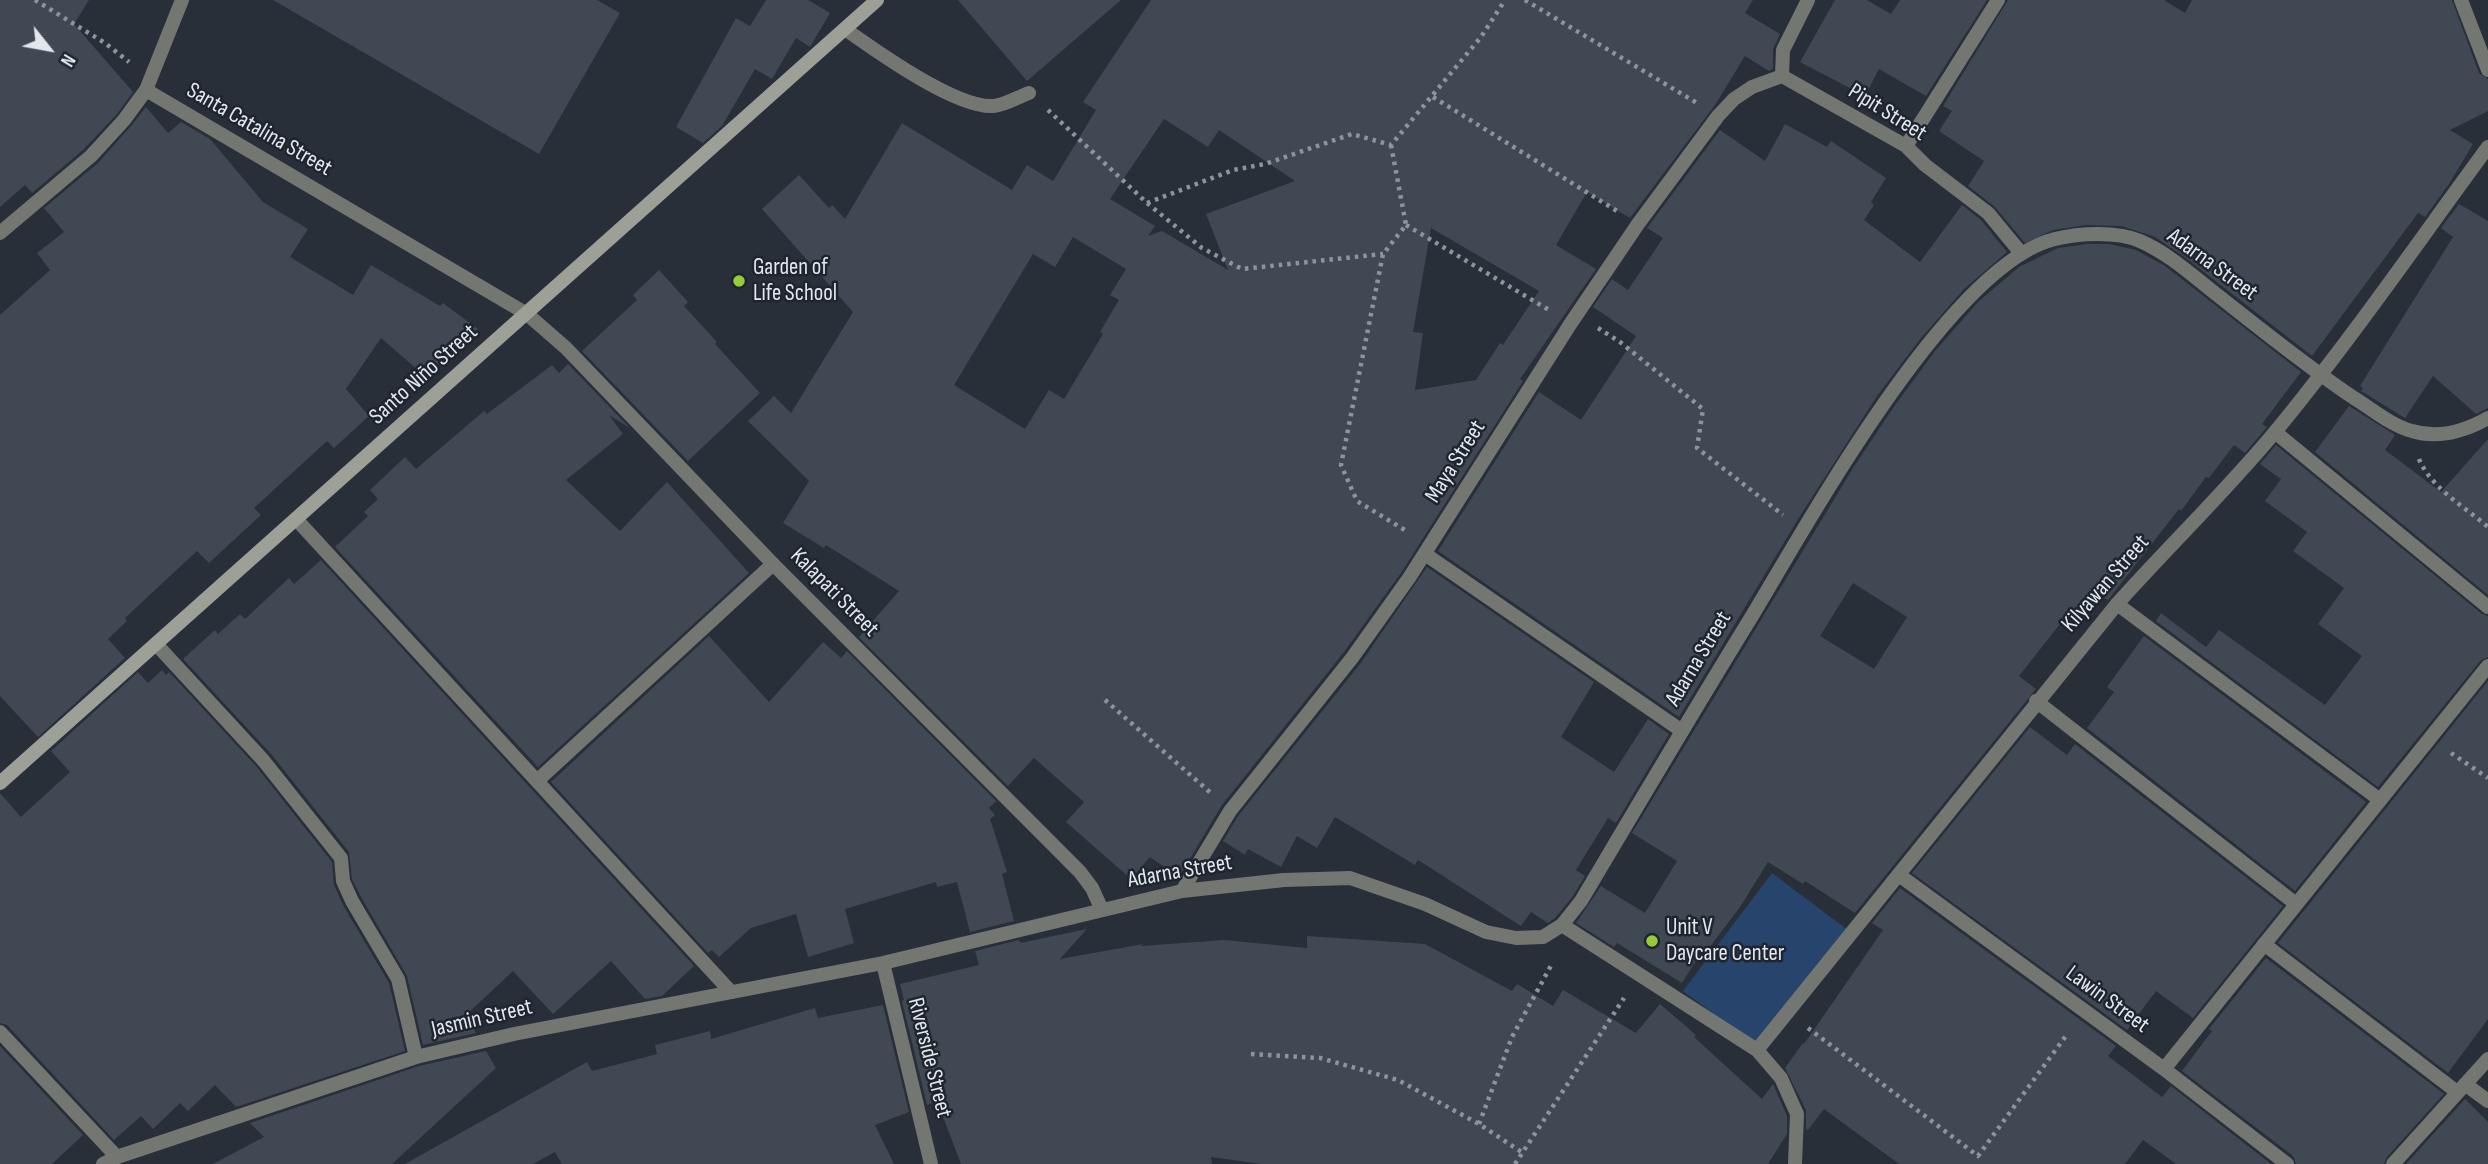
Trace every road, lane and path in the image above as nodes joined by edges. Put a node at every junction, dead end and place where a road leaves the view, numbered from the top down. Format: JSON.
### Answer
{"nodes":[{"id":1,"x":35,"y":0,"type":"edge"},
{"id":2,"x":182,"y":0,"type":"edge"},
{"id":3,"x":877,"y":0,"type":"edge"},
{"id":4,"x":1505,"y":0,"type":"edge"},
{"id":5,"x":1525,"y":0,"type":"edge"},
{"id":6,"x":1808,"y":0,"type":"edge"},
{"id":7,"x":1998,"y":0,"type":"edge"},
{"id":8,"x":2461,"y":0,"type":"edge"},
{"id":9,"x":845,"y":29,"type":"junction"},
{"id":10,"x":2488,"y":70,"type":"edge"},
{"id":11,"x":1782,"y":76,"type":"junction"},
{"id":12,"x":146,"y":90,"type":"junction"},
{"id":13,"x":1029,"y":93,"type":"joint"},
{"id":14,"x":1433,"y":97,"type":"junction"},
{"id":15,"x":1718,"y":116,"type":"junction"},
{"id":16,"x":1391,"y":145,"type":"junction"},
{"id":17,"x":1906,"y":146,"type":"junction"},
{"id":18,"x":2488,"y":147,"type":"edge"},
{"id":19,"x":1147,"y":203,"type":"junction"},
{"id":20,"x":1638,"y":224,"type":"junction"},
{"id":21,"x":1406,"y":225,"type":"junction"},
{"id":22,"x":0,"y":233,"type":"edge"},
{"id":23,"x":2021,"y":253,"type":"junction"},
{"id":24,"x":1383,"y":254,"type":"junction"},
{"id":25,"x":527,"y":314,"type":"junction"},
{"id":26,"x":1574,"y":318,"type":"junction"},
{"id":27,"x":2320,"y":375,"type":"junction"},
{"id":28,"x":2488,"y":418,"type":"edge"},
{"id":29,"x":2411,"y":431,"type":"junction"},
{"id":30,"x":2275,"y":432,"type":"junction"},
{"id":31,"x":296,"y":519,"type":"junction"},
{"id":32,"x":2488,"y":527,"type":"edge"},
{"id":33,"x":1804,"y":531,"type":"junction"},
{"id":34,"x":1425,"y":554,"type":"junction"},
{"id":35,"x":773,"y":564,"type":"junction"},
{"id":36,"x":2117,"y":604,"type":"junction"},
{"id":37,"x":2488,"y":607,"type":"edge"},
{"id":38,"x":156,"y":644,"type":"junction"},
{"id":39,"x":2488,"y":666,"type":"edge"},
{"id":40,"x":1105,"y":700,"type":"dead end"},
{"id":41,"x":2036,"y":701,"type":"junction"},
{"id":42,"x":1682,"y":731,"type":"junction"},
{"id":43,"x":2430,"y":738,"type":"junction"},
{"id":44,"x":2488,"y":778,"type":"edge"},
{"id":45,"x":537,"y":781,"type":"junction"},
{"id":46,"x":0,"y":783,"type":"edge"},
{"id":47,"x":2380,"y":800,"type":"junction"},
{"id":48,"x":1230,"y":811,"type":"junction"},
{"id":49,"x":1899,"y":875,"type":"junction"},
{"id":50,"x":1182,"y":891,"type":"junction"},
{"id":51,"x":2296,"y":904,"type":"junction"},
{"id":52,"x":1102,"y":910,"type":"junction"},
{"id":53,"x":1562,"y":925,"type":"junction"},
{"id":54,"x":2264,"y":944,"type":"junction"},
{"id":55,"x":883,"y":963,"type":"junction"},
{"id":56,"x":1640,"y":974,"type":"junction"},
{"id":57,"x":731,"y":992,"type":"junction"},
{"id":58,"x":2083,"y":1011,"type":"junction"},
{"id":59,"x":1787,"y":1013,"type":"junction"},
{"id":60,"x":0,"y":1032,"type":"edge"},
{"id":61,"x":1757,"y":1050,"type":"junction"},
{"id":62,"x":1251,"y":1054,"type":"dead end"},
{"id":63,"x":416,"y":1057,"type":"junction"},
{"id":64,"x":2488,"y":1059,"type":"edge"},
{"id":65,"x":2164,"y":1069,"type":"junction"},
{"id":66,"x":2461,"y":1088,"type":"junction"},
{"id":67,"x":2488,"y":1101,"type":"edge"},
{"id":68,"x":1479,"y":1124,"type":"junction"},
{"id":69,"x":1523,"y":1153,"type":"junction"},
{"id":70,"x":117,"y":1157,"type":"junction"},
{"id":71,"x":103,"y":1164,"type":"edge"},
{"id":72,"x":931,"y":1164,"type":"edge"},
{"id":73,"x":1515,"y":1164,"type":"edge"},
{"id":74,"x":1795,"y":1164,"type":"edge"},
{"id":75,"x":2287,"y":1164,"type":"edge"},
{"id":76,"x":2393,"y":1164,"type":"edge"}],
"edges":[{"from":1,"to":12,"type":"path"},
{"from":2,"to":12,"type":"street"},
{"from":3,"to":9,"type":"main road","name":"Santo Niño Street"},
{"from":4,"to":14,"type":"path"},
{"from":5,"to":15,"type":"path"},
{"from":6,"to":11,"type":"street"},
{"from":7,"to":17,"type":"street"},
{"from":8,"to":10,"type":"street"},
{"from":9,"to":13,"type":"street"},
{"from":9,"to":25,"type":"main road","name":"Santo Niño Street"},
{"from":11,"to":15,"type":"street","name":"Maya Street"},
{"from":11,"to":17,"type":"street","name":"Pipit Street"},
{"from":12,"to":22,"type":"street"},
{"from":12,"to":25,"type":"street","name":"Santa Catalina Street"},
{"from":13,"to":19,"type":"path"},
{"from":14,"to":16,"type":"path"},
{"from":14,"to":20,"type":"path"},
{"from":15,"to":20,"type":"street","name":"Maya Street"},
{"from":16,"to":19,"type":"path"},
{"from":16,"to":21,"type":"path"},
{"from":17,"to":23,"type":"street","name":"Pipit Street"},
{"from":18,"to":27,"type":"street","name":"Kilyawan Street"},
{"from":19,"to":24,"type":"path"},
{"from":20,"to":26,"type":"street","name":"Maya Street"},
{"from":21,"to":24,"type":"path"},
{"from":21,"to":26,"type":"path"},
{"from":23,"to":27,"type":"street","name":"Adarna Street"},
{"from":23,"to":33,"type":"street","name":"Adarna Street"},
{"from":24,"to":34,"type":"path"},
{"from":25,"to":31,"type":"main road","name":"Santo Niño Street"},
{"from":25,"to":35,"type":"street","name":"Kalapati Street"},
{"from":26,"to":33,"type":"path"},
{"from":26,"to":34,"type":"street","name":"Maya Street"},
{"from":27,"to":29,"type":"street","name":"Adarna Street"},
{"from":27,"to":30,"type":"street","name":"Kilyawan Street"},
{"from":28,"to":29,"type":"street","name":"Adarna Street"},
{"from":29,"to":32,"type":"path"},
{"from":30,"to":36,"type":"street","name":"Kilyawan Street"},
{"from":30,"to":37,"type":"street"},
{"from":31,"to":38,"type":"main road","name":"Santo Niño Street"},
{"from":31,"to":45,"type":"street"},
{"from":33,"to":42,"type":"street","name":"Adarna Street"},
{"from":34,"to":42,"type":"street"},
{"from":34,"to":48,"type":"street","name":"Maya Street"},
{"from":35,"to":45,"type":"street"},
{"from":35,"to":52,"type":"street","name":"Kalapati Street"},
{"from":36,"to":41,"type":"street","name":"Kilyawan Street"},
{"from":36,"to":47,"type":"street"},
{"from":38,"to":46,"type":"main road","name":"Santo Niño Street"},
{"from":38,"to":63,"type":"street"},
{"from":39,"to":43,"type":"street"},
{"from":40,"to":48,"type":"path"},
{"from":41,"to":49,"type":"street","name":"Kilyawan Street"},
{"from":41,"to":51,"type":"street"},
{"from":42,"to":53,"type":"street","name":"Adarna Street"},
{"from":43,"to":44,"type":"path"},
{"from":43,"to":47,"type":"street"},
{"from":45,"to":57,"type":"street"},
{"from":47,"to":51,"type":"street"},
{"from":48,"to":50,"type":"street","name":"Maya Street"},
{"from":49,"to":58,"type":"street","name":"Lawin Street"},
{"from":49,"to":59,"type":"street","name":"Kilyawan Street"},
{"from":50,"to":52,"type":"street","name":"Adarna Street"},
{"from":50,"to":53,"type":"street","name":"Adarna Street"},
{"from":51,"to":54,"type":"street"},
{"from":52,"to":55,"type":"street","name":"Adarna Street"},
{"from":53,"to":56,"type":"street"},
{"from":53,"to":68,"type":"path"},
{"from":54,"to":65,"type":"street"},
{"from":54,"to":66,"type":"street"},
{"from":55,"to":57,"type":"street","name":"Jasmin Street"},
{"from":55,"to":72,"type":"street","name":"Riverside Street"},
{"from":56,"to":61,"type":"street"},
{"from":56,"to":69,"type":"path"},
{"from":57,"to":63,"type":"street","name":"Jasmin Street"},
{"from":58,"to":59,"type":"path"},
{"from":58,"to":65,"type":"street","name":"Lawin Street"},
{"from":59,"to":61,"type":"street","name":"Kilyawan Street"},
{"from":60,"to":70,"type":"street"},
{"from":61,"to":74,"type":"street"},
{"from":62,"to":68,"type":"path"},
{"from":63,"to":70,"type":"street","name":"Jasmin Street"},
{"from":64,"to":66,"type":"street"},
{"from":65,"to":75,"type":"street","name":"Lawin Street"},
{"from":66,"to":67,"type":"street"},
{"from":66,"to":76,"type":"street"},
{"from":68,"to":69,"type":"path"},
{"from":69,"to":73,"type":"path"},
{"from":70,"to":71,"type":"street","name":"Jasmin Street"}]}
